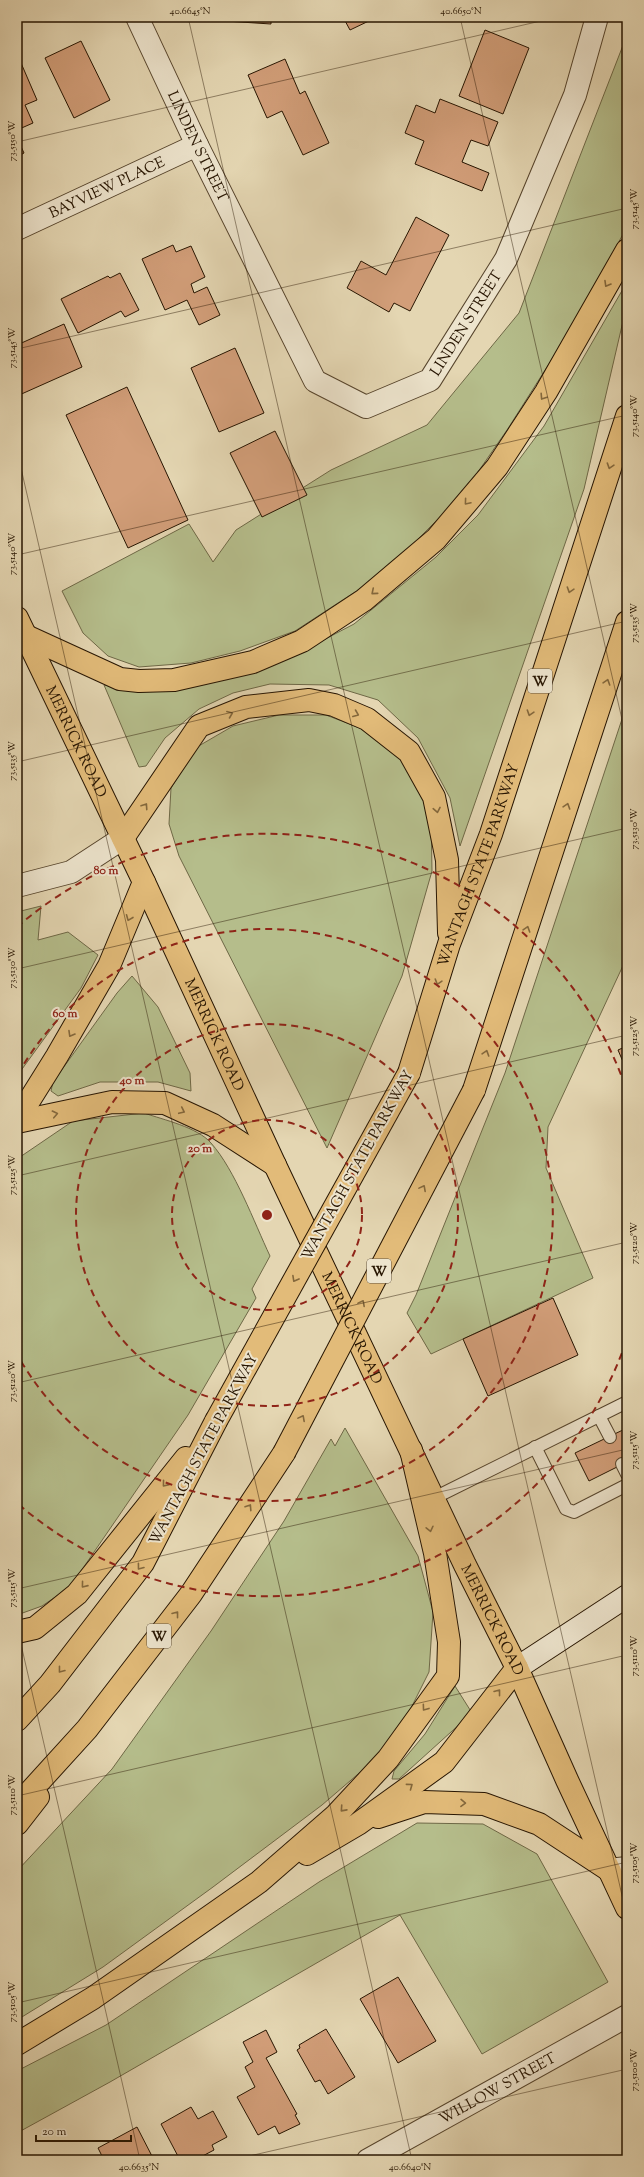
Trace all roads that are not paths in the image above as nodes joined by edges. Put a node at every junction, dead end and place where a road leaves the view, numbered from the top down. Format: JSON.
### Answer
{"nodes":[{"id":1,"x":137,"y":17,"type":"edge"},
{"id":2,"x":597,"y":17,"type":"edge"},
{"id":3,"x":197,"y":145,"type":"junction"},
{"id":4,"x":17,"y":229,"type":"edge"},
{"id":5,"x":627,"y":250,"type":"edge"},
{"id":6,"x":627,"y":416,"type":"edge"},
{"id":7,"x":627,"y":622,"type":"edge"},
{"id":8,"x":21,"y":627,"type":"edge"},
{"id":9,"x":123,"y":838,"type":"junction"},
{"id":10,"x":144,"y":882,"type":"junction"},
{"id":11,"x":17,"y":886,"type":"edge"},
{"id":12,"x":449,"y":944,"type":"junction"},
{"id":13,"x":17,"y":1121,"type":"edge"},
{"id":14,"x":275,"y":1165,"type":"junction"},
{"id":15,"x":627,"y":1402,"type":"edge"},
{"id":16,"x":599,"y":1416,"type":"junction"},
{"id":17,"x":216,"y":1421,"type":"junction"},
{"id":18,"x":610,"y":1437,"type":"dead end"},
{"id":19,"x":535,"y":1447,"type":"junction"},
{"id":20,"x":411,"y":1450,"type":"junction"},
{"id":21,"x":627,"y":1485,"type":"edge"},
{"id":22,"x":434,"y":1498,"type":"junction"},
{"id":23,"x":627,"y":1596,"type":"edge"},
{"id":24,"x":17,"y":1632,"type":"edge"},
{"id":25,"x":149,"y":1648,"type":"junction"},
{"id":26,"x":517,"y":1668,"type":"junction"},
{"id":27,"x":17,"y":1720,"type":"edge"},
{"id":28,"x":17,"y":1806,"type":"edge"},
{"id":29,"x":17,"y":1824,"type":"edge"},
{"id":30,"x":358,"y":1824,"type":"junction"},
{"id":31,"x":618,"y":1869,"type":"edge"},
{"id":32,"x":259,"y":1882,"type":"junction"},
{"id":33,"x":627,"y":1908,"type":"edge"},
{"id":34,"x":627,"y":2016,"type":"edge"},
{"id":35,"x":17,"y":2044,"type":"edge"},
{"id":36,"x":368,"y":2160,"type":"edge"}],
"edges":[{"from":1,"to":3,"type":"street","name":"LINDEN STREET"},
{"from":2,"to":3,"type":"street","name":"LINDEN STREET"},
{"from":3,"to":4,"type":"street","name":"BAYVIEW PLACE"},
{"from":5,"to":8,"type":"main road","one_way":true},
{"from":6,"to":12,"type":"main road","name":"WANTAGH STATE PARKWAY","number":"W","one_way":true},
{"from":25,"to":7,"type":"main road","number":"W","one_way":true,"bridge":true},
{"from":8,"to":9,"type":"main road","name":"MERRICK ROAD"},
{"from":9,"to":10,"type":"main road","name":"MERRICK ROAD"},
{"from":9,"to":11,"type":"street"},
{"from":9,"to":12,"type":"main road","one_way":true},
{"from":10,"to":13,"type":"main road","one_way":true},
{"from":10,"to":14,"type":"main road","name":"MERRICK ROAD"},
{"from":12,"to":17,"type":"main road","name":"WANTAGH STATE PARKWAY","number":"W","one_way":true,"bridge":true},
{"from":13,"to":14,"type":"main road","one_way":true},
{"from":14,"to":20,"type":"main road","name":"MERRICK ROAD"},
{"from":15,"to":16,"type":"lane"},
{"from":16,"to":18,"type":"lane"},
{"from":16,"to":19,"type":"lane"},
{"from":17,"to":24,"type":"main road","one_way":true},
{"from":17,"to":27,"type":"main road","name":"WANTAGH STATE PARKWAY","number":"W","one_way":true},
{"from":19,"to":21,"type":"lane"},
{"from":19,"to":22,"type":"lane"},
{"from":20,"to":22,"type":"main road","name":"MERRICK ROAD"},
{"from":20,"to":32,"type":"main road","one_way":true},
{"from":22,"to":26,"type":"main road","name":"MERRICK ROAD"},
{"from":23,"to":26,"type":"street"},
{"from":25,"to":28,"type":"main road","number":"W"},
{"from":25,"to":29,"type":"main road"},
{"from":30,"to":26,"type":"main road","one_way":true},
{"from":26,"to":31,"type":"main road","name":"MERRICK ROAD"},
{"from":30,"to":31,"type":"main road","one_way":true},
{"from":30,"to":32,"type":"main road"},
{"from":31,"to":33,"type":"main road","name":"MERRICK ROAD"},
{"from":32,"to":35,"type":"main road"},
{"from":34,"to":36,"type":"street","name":"WILLOW STREET"}]}
